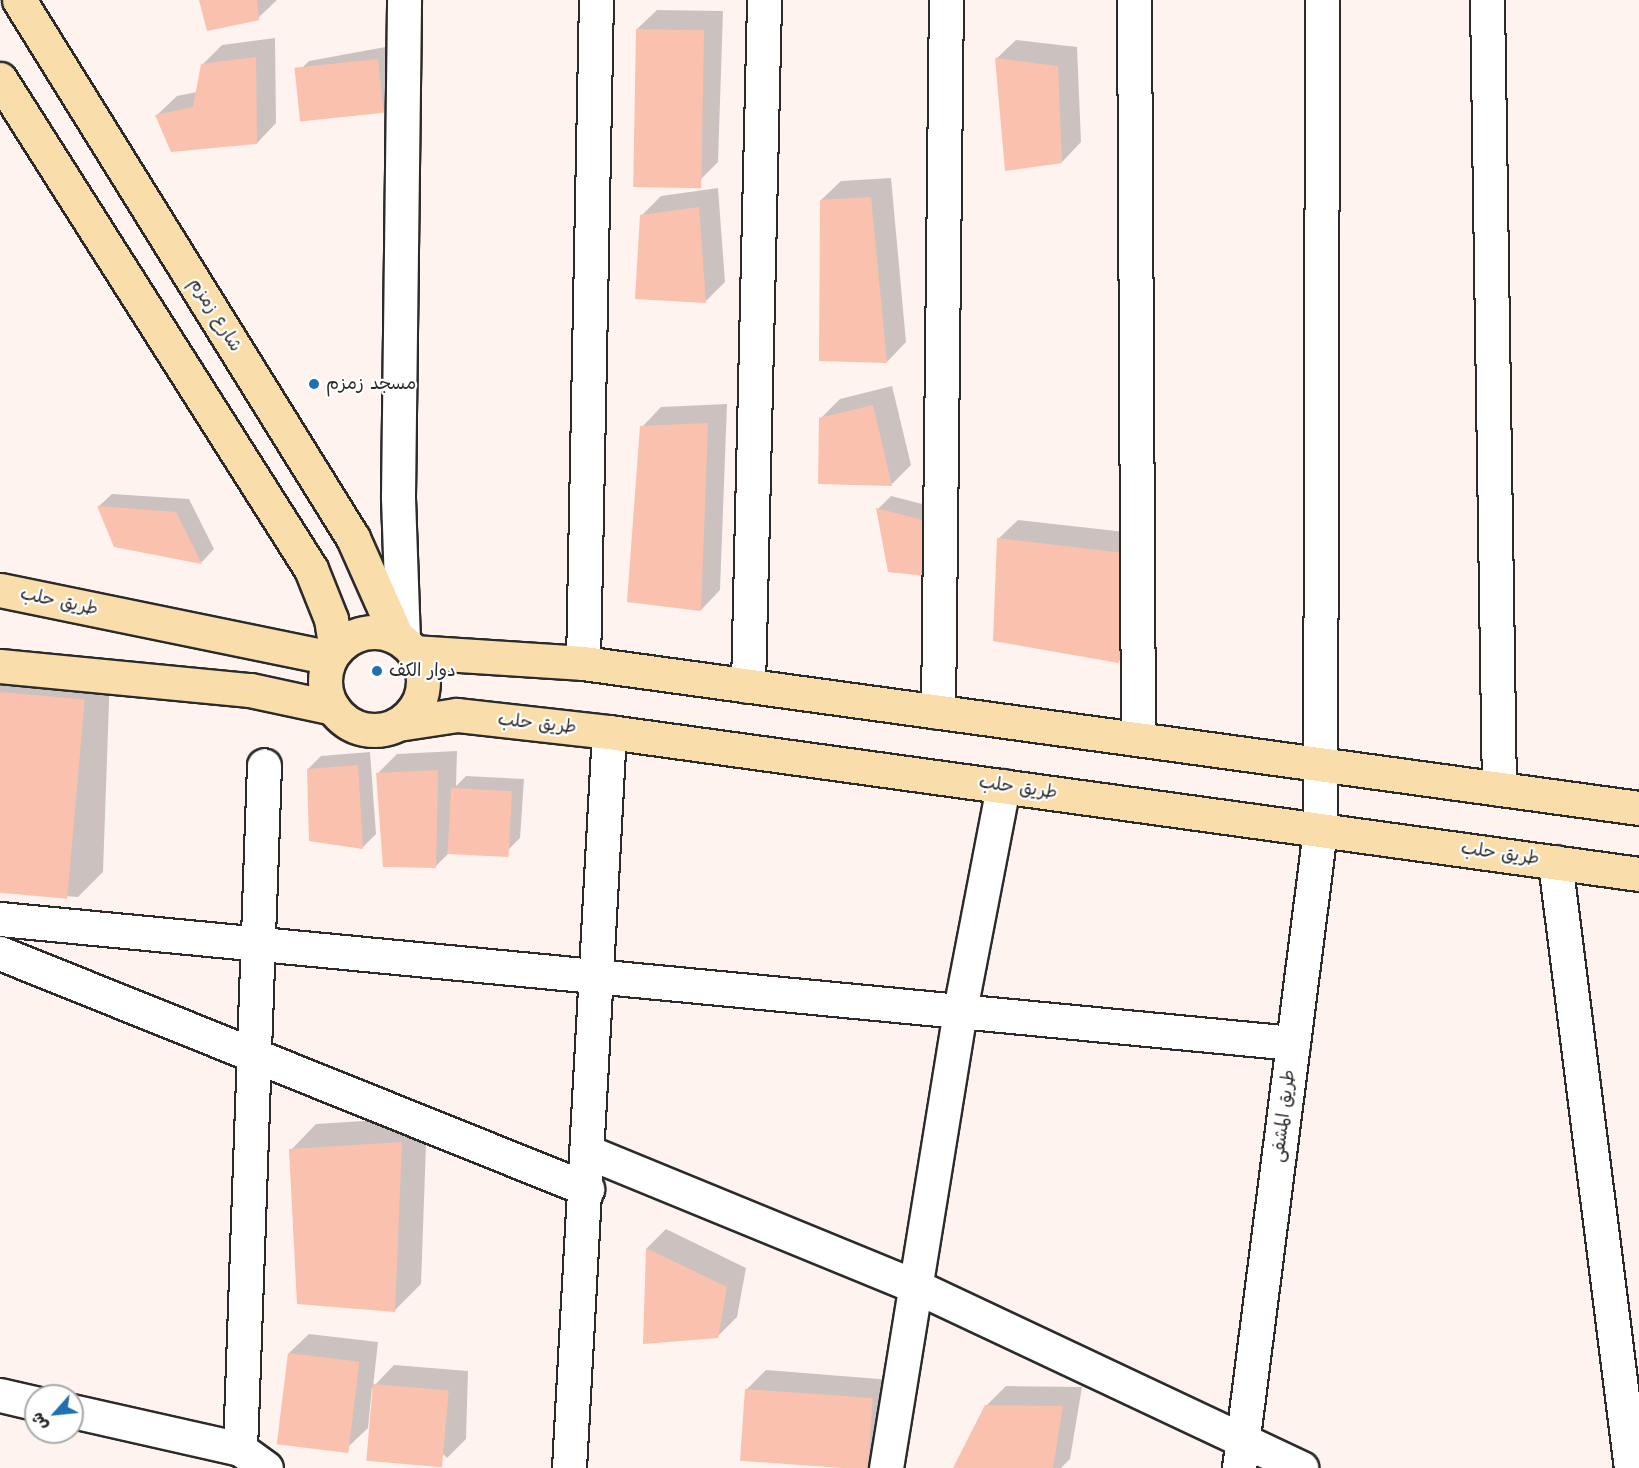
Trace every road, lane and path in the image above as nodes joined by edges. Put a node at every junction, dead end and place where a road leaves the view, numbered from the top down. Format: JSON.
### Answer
{"nodes":[{"id":1,"x":19,"y":0,"type":"edge"},
{"id":2,"x":404,"y":0,"type":"edge"},
{"id":3,"x":596,"y":0,"type":"edge"},
{"id":4,"x":764,"y":0,"type":"edge"},
{"id":5,"x":946,"y":0,"type":"edge"},
{"id":6,"x":1134,"y":0,"type":"edge"},
{"id":7,"x":1322,"y":0,"type":"edge"},
{"id":8,"x":1487,"y":0,"type":"edge"},
{"id":9,"x":0,"y":79,"type":"edge"},
{"id":10,"x":0,"y":590,"type":"edge"},
{"id":11,"x":405,"y":643,"type":"junction"},
{"id":12,"x":333,"y":654,"type":"junction"},
{"id":13,"x":583,"y":663,"type":"junction"},
{"id":14,"x":0,"y":666,"type":"edge"},
{"id":15,"x":748,"y":686,"type":"junction"},
{"id":16,"x":333,"y":708,"type":"junction"},
{"id":17,"x":938,"y":712,"type":"junction"},
{"id":18,"x":398,"y":724,"type":"junction"},
{"id":19,"x":609,"y":732,"type":"junction"},
{"id":20,"x":1138,"y":740,"type":"junction"},
{"id":21,"x":1320,"y":764,"type":"junction"},
{"id":22,"x":264,"y":765,"type":"dead end"},
{"id":23,"x":1002,"y":786,"type":"junction"},
{"id":24,"x":1499,"y":789,"type":"junction"},
{"id":25,"x":1639,"y":808,"type":"edge"},
{"id":26,"x":1320,"y":830,"type":"junction"},
{"id":27,"x":1556,"y":862,"type":"junction"},
{"id":28,"x":1639,"y":874,"type":"edge"},
{"id":29,"x":0,"y":919,"type":"edge"},
{"id":30,"x":258,"y":944,"type":"junction"},
{"id":31,"x":0,"y":953,"type":"edge"},
{"id":32,"x":593,"y":974,"type":"junction"},
{"id":33,"x":960,"y":1010,"type":"junction"},
{"id":34,"x":1293,"y":1043,"type":"junction"},
{"id":35,"x":254,"y":1058,"type":"junction"},
{"id":36,"x":588,"y":1152,"type":"junction"},
{"id":37,"x":587,"y":1189,"type":"junction"},
{"id":38,"x":915,"y":1286,"type":"junction"},
{"id":39,"x":1626,"y":1306,"type":"edge"},
{"id":40,"x":0,"y":1395,"type":"edge"},
{"id":41,"x":24,"y":1400,"type":"edge"},
{"id":42,"x":84,"y":1414,"type":"edge"},
{"id":43,"x":1240,"y":1455,"type":"edge"},
{"id":44,"x":253,"y":1458,"type":"edge"},
{"id":45,"x":569,"y":1468,"type":"edge"},
{"id":46,"x":886,"y":1468,"type":"edge"},
{"id":47,"x":1301,"y":1468,"type":"edge"},
{"id":48,"x":1632,"y":1468,"type":"edge"}],
"edges":[{"from":1,"to":11,"type":"main road","name":"شارع زمزم"},
{"from":2,"to":11,"type":"street"},
{"from":3,"to":13,"type":"street"},
{"from":4,"to":15,"type":"street"},
{"from":5,"to":17,"type":"street"},
{"from":6,"to":20,"type":"street"},
{"from":7,"to":21,"type":"street","name":"طريق المشفى"},
{"from":8,"to":24,"type":"street"},
{"from":9,"to":12,"type":"main road"},
{"from":10,"to":12,"type":"main road","name":"طريق حلب"},
{"from":11,"to":12,"type":"main road"},
{"from":11,"to":13,"type":"main road"},
{"from":11,"to":18,"type":"main road"},
{"from":12,"to":16,"type":"main road"},
{"from":13,"to":15,"type":"main road"},
{"from":14,"to":16,"type":"main road"},
{"from":15,"to":17,"type":"main road"},
{"from":16,"to":18,"type":"main road"},
{"from":17,"to":20,"type":"main road"},
{"from":18,"to":19,"type":"main road","name":"طريق حلب"},
{"from":19,"to":23,"type":"main road","name":"طريق حلب"},
{"from":19,"to":32,"type":"street"},
{"from":20,"to":21,"type":"main road"},
{"from":21,"to":24,"type":"main road"},
{"from":21,"to":26,"type":"street","name":"طريق المشفى"},
{"from":22,"to":30,"type":"street"},
{"from":23,"to":26,"type":"main road","name":"طريق حلب"},
{"from":23,"to":33,"type":"street"},
{"from":24,"to":25,"type":"main road"},
{"from":26,"to":27,"type":"main road","name":"طريق حلب"},
{"from":26,"to":34,"type":"street","name":"طريق المشفى"},
{"from":27,"to":28,"type":"main road","name":"طريق حلب"},
{"from":27,"to":39,"type":"street"},
{"from":29,"to":30,"type":"street"},
{"from":30,"to":32,"type":"street"},
{"from":30,"to":35,"type":"street"},
{"from":31,"to":35,"type":"street"},
{"from":32,"to":33,"type":"street"},
{"from":32,"to":36,"type":"street"},
{"from":33,"to":34,"type":"street"},
{"from":33,"to":38,"type":"street"},
{"from":34,"to":43,"type":"street","name":"طريق المشفى"},
{"from":35,"to":37,"type":"street"},
{"from":35,"to":44,"type":"street"},
{"from":36,"to":37,"type":"street"},
{"from":36,"to":38,"type":"street"},
{"from":37,"to":45,"type":"street"},
{"from":38,"to":43,"type":"street"},
{"from":38,"to":46,"type":"street"},
{"from":39,"to":48,"type":"street"},
{"from":40,"to":41,"type":"street"},
{"from":42,"to":44,"type":"street"},
{"from":43,"to":47,"type":"street"}]}
